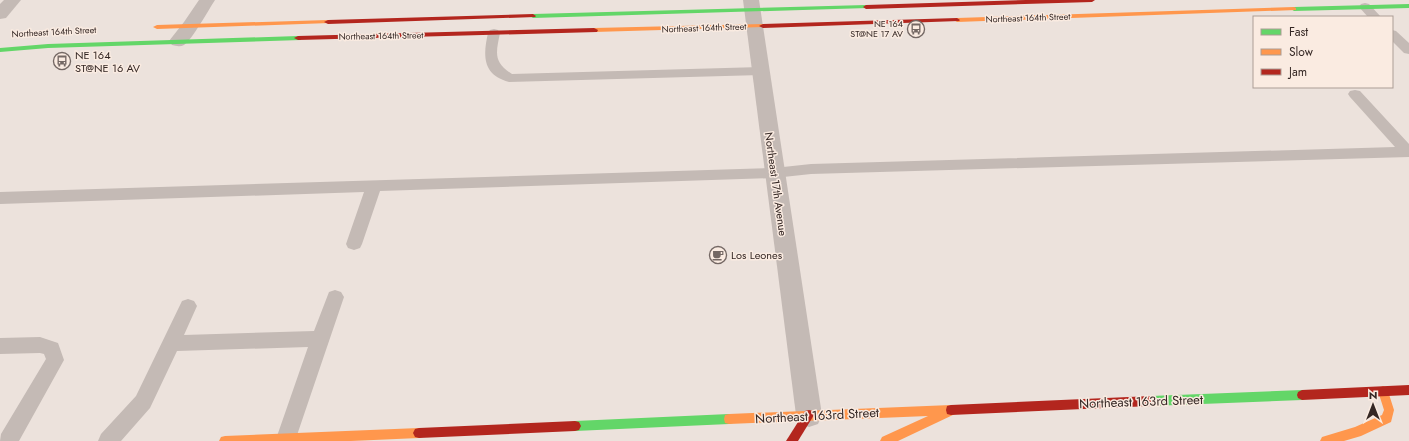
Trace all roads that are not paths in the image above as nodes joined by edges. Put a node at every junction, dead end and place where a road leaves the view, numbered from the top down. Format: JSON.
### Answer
{"nodes":[{"id":1,"x":13,"y":0,"type":"edge"},
{"id":2,"x":207,"y":0,"type":"edge"},
{"id":3,"x":1092,"y":0,"type":"edge"},
{"id":4,"x":1409,"y":6,"type":"edge"},
{"id":5,"x":1365,"y":7,"type":"junction"},
{"id":6,"x":752,"y":12,"type":"edge"},
{"id":7,"x":0,"y":14,"type":"edge"},
{"id":8,"x":1374,"y":16,"type":"edge"},
{"id":9,"x":191,"y":26,"type":"junction"},
{"id":10,"x":151,"y":27,"type":"dead end"},
{"id":11,"x":494,"y":33,"type":"junction"},
{"id":12,"x":1393,"y":33,"type":"edge"},
{"id":13,"x":1409,"y":33,"type":"edge"},
{"id":14,"x":1393,"y":34,"type":"edge"},
{"id":15,"x":178,"y":41,"type":"junction"},
{"id":16,"x":0,"y":50,"type":"edge"},
{"id":17,"x":1409,"y":50,"type":"edge"},
{"id":18,"x":761,"y":70,"type":"junction"},
{"id":19,"x":1355,"y":94,"type":"dead end"},
{"id":20,"x":1408,"y":152,"type":"edge"},
{"id":21,"x":774,"y":173,"type":"junction"},
{"id":22,"x":374,"y":185,"type":"junction"},
{"id":23,"x":0,"y":198,"type":"edge"},
{"id":24,"x":354,"y":244,"type":"dead end"},
{"id":25,"x":335,"y":297,"type":"dead end"},
{"id":26,"x":188,"y":306,"type":"dead end"},
{"id":27,"x":320,"y":339,"type":"junction"},
{"id":28,"x":171,"y":343,"type":"junction"},
{"id":29,"x":0,"y":346,"type":"edge"},
{"id":30,"x":1409,"y":390,"type":"edge"},
{"id":31,"x":1383,"y":391,"type":"junction"},
{"id":32,"x":957,"y":409,"type":"junction"},
{"id":33,"x":809,"y":415,"type":"junction"},
{"id":34,"x":286,"y":439,"type":"junction"},
{"id":35,"x":8,"y":441,"type":"edge"},
{"id":36,"x":108,"y":441,"type":"edge"},
{"id":37,"x":225,"y":441,"type":"edge"},
{"id":38,"x":792,"y":441,"type":"edge"},
{"id":39,"x":886,"y":441,"type":"edge"},
{"id":40,"x":1326,"y":441,"type":"edge"}],
"edges":[{"from":1,"to":7,"type":"street"},
{"from":2,"to":9,"type":"street"},
{"from":3,"to":6,"type":"street","name":"Northeast 164th Street"},
{"from":4,"to":5,"type":"street","name":"Northeast 164th Street"},
{"from":5,"to":6,"type":"street","name":"Northeast 164th Street"},
{"from":5,"to":8,"type":"lane"},
{"from":6,"to":9,"type":"street","name":"Northeast 164th Street"},
{"from":6,"to":11,"type":"street","name":"Northeast 164th Street"},
{"from":6,"to":18,"type":"street","name":"Northeast 17th Avenue"},
{"from":9,"to":10,"type":"street","name":"Northeast 164th Street"},
{"from":9,"to":15,"type":"street"},
{"from":11,"to":15,"type":"street","name":"Northeast 164th Street"},
{"from":11,"to":18,"type":"lane"},
{"from":12,"to":13,"type":"lane"},
{"from":14,"to":17,"type":"lane"},
{"from":15,"to":16,"type":"street","name":"Northeast 164th Street"},
{"from":18,"to":21,"type":"street","name":"Northeast 17th Avenue"},
{"from":19,"to":20,"type":"lane"},
{"from":20,"to":21,"type":"lane"},
{"from":21,"to":22,"type":"lane"},
{"from":21,"to":33,"type":"street","name":"Northeast 17th Avenue"},
{"from":22,"to":23,"type":"lane"},
{"from":22,"to":24,"type":"lane"},
{"from":25,"to":27,"type":"lane"},
{"from":26,"to":28,"type":"lane"},
{"from":27,"to":28,"type":"lane"},
{"from":27,"to":34,"type":"lane"},
{"from":28,"to":36,"type":"lane"},
{"from":29,"to":35,"type":"lane"},
{"from":30,"to":31,"type":"street","name":"Northeast 163rd Street"},
{"from":31,"to":32,"type":"street","name":"Northeast 163rd Street"},
{"from":31,"to":40,"type":"street"},
{"from":32,"to":33,"type":"street","name":"Northeast 163rd Street"},
{"from":32,"to":39,"type":"street"},
{"from":33,"to":34,"type":"street","name":"Northeast 163rd Street"},
{"from":33,"to":38,"type":"street"},
{"from":34,"to":37,"type":"street","name":"Northeast 163rd Street"}]}
